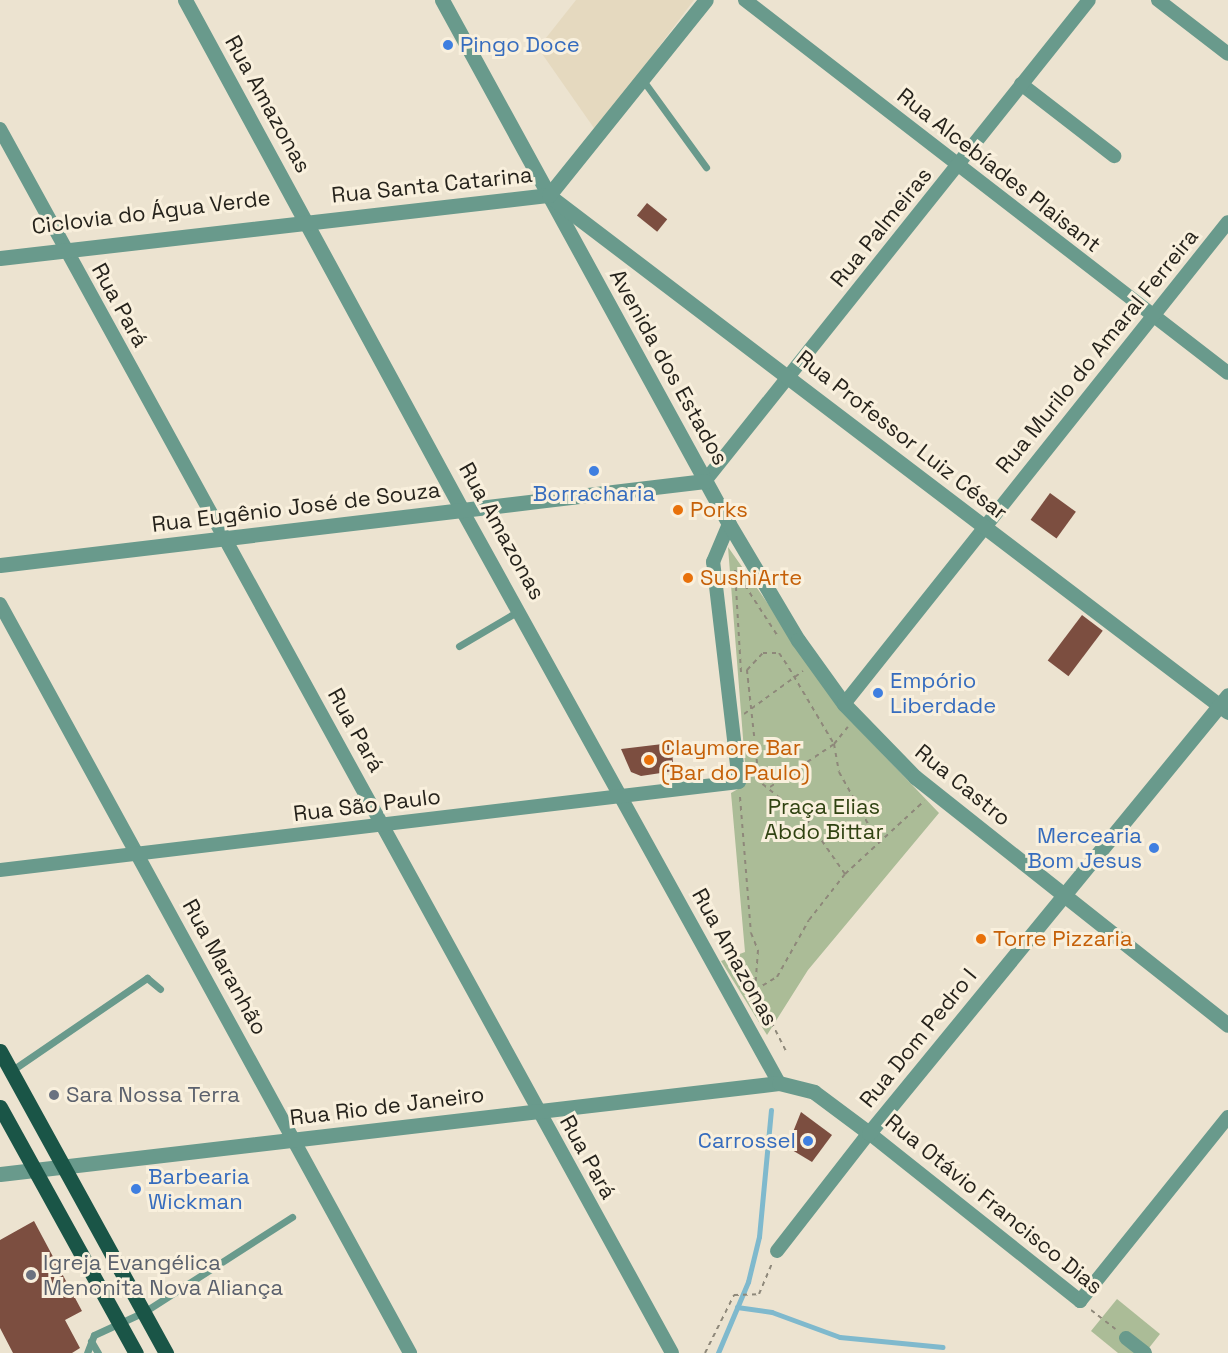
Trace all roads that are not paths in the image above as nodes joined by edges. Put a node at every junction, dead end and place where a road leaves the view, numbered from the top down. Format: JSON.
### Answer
{"nodes":[{"id":1,"x":185,"y":0,"type":"edge"},
{"id":2,"x":442,"y":0,"type":"edge"},
{"id":3,"x":706,"y":0,"type":"edge"},
{"id":4,"x":744,"y":0,"type":"edge"},
{"id":5,"x":1089,"y":0,"type":"edge"},
{"id":6,"x":1158,"y":0,"type":"edge"},
{"id":7,"x":1228,"y":54,"type":"edge"},
{"id":8,"x":642,"y":80,"type":"junction"},
{"id":9,"x":1021,"y":84,"type":"junction"},
{"id":10,"x":0,"y":129,"type":"edge"},
{"id":11,"x":1114,"y":156,"type":"dead end"},
{"id":12,"x":958,"y":164,"type":"junction"},
{"id":13,"x":706,"y":167,"type":"dead end"},
{"id":14,"x":549,"y":195,"type":"junction"},
{"id":15,"x":306,"y":221,"type":"junction"},
{"id":16,"x":1228,"y":222,"type":"edge"},
{"id":17,"x":66,"y":250,"type":"junction"},
{"id":18,"x":0,"y":258,"type":"edge"},
{"id":19,"x":1154,"y":316,"type":"junction"},
{"id":20,"x":1228,"y":373,"type":"edge"},
{"id":21,"x":789,"y":376,"type":"junction"},
{"id":22,"x":705,"y":481,"type":"junction"},
{"id":23,"x":462,"y":510,"type":"junction"},
{"id":24,"x":729,"y":524,"type":"junction"},
{"id":25,"x":982,"y":525,"type":"junction"},
{"id":26,"x":224,"y":539,"type":"junction"},
{"id":27,"x":0,"y":565,"type":"edge"},
{"id":28,"x":0,"y":604,"type":"edge"},
{"id":29,"x":520,"y":610,"type":"junction"},
{"id":30,"x":459,"y":646,"type":"dead end"},
{"id":31,"x":844,"y":704,"type":"junction"},
{"id":32,"x":1225,"y":704,"type":"edge"},
{"id":33,"x":621,"y":796,"type":"junction"},
{"id":34,"x":384,"y":824,"type":"junction"},
{"id":35,"x":138,"y":853,"type":"junction"},
{"id":36,"x":0,"y":870,"type":"edge"},
{"id":37,"x":1064,"y":895,"type":"junction"},
{"id":38,"x":160,"y":989,"type":"dead end"},
{"id":39,"x":1228,"y":1025,"type":"edge"},
{"id":40,"x":0,"y":1050,"type":"edge"},
{"id":41,"x":11,"y":1071,"type":"junction"},
{"id":42,"x":779,"y":1083,"type":"junction"},
{"id":43,"x":0,"y":1107,"type":"edge"},
{"id":44,"x":539,"y":1111,"type":"junction"},
{"id":45,"x":1228,"y":1117,"type":"edge"},
{"id":46,"x":869,"y":1133,"type":"junction"},
{"id":47,"x":294,"y":1139,"type":"junction"},
{"id":48,"x":64,"y":1166,"type":"junction"},
{"id":49,"x":35,"y":1169,"type":"junction"},
{"id":50,"x":0,"y":1174,"type":"edge"},
{"id":51,"x":292,"y":1217,"type":"dead end"},
{"id":52,"x":777,"y":1251,"type":"road end"},
{"id":53,"x":144,"y":1312,"type":"junction"},
{"id":54,"x":119,"y":1322,"type":"junction"},
{"id":55,"x":1126,"y":1338,"type":"road end"},
{"id":56,"x":92,"y":1341,"type":"junction"},
{"id":57,"x":87,"y":1353,"type":"edge"},
{"id":58,"x":98,"y":1353,"type":"edge"},
{"id":59,"x":136,"y":1353,"type":"edge"},
{"id":60,"x":166,"y":1353,"type":"edge"},
{"id":61,"x":410,"y":1353,"type":"edge"},
{"id":62,"x":672,"y":1353,"type":"edge"},
{"id":63,"x":1145,"y":1353,"type":"edge"}],
"edges":[{"from":1,"to":15,"type":"street","name":"Rua Amazonas"},
{"from":2,"to":14,"type":"street","name":"Avenida dos Estados"},
{"from":3,"to":8,"type":"street","name":"Rua Santa Catarina"},
{"from":4,"to":12,"type":"street","name":"Rua Alcebíades Plaisant"},
{"from":5,"to":9,"type":"street","name":"Rua Palmeiras"},
{"from":6,"to":7,"type":"street"},
{"from":8,"to":13,"type":"lane"},
{"from":8,"to":14,"type":"street","name":"Rua Santa Catarina"},
{"from":9,"to":11,"type":"street"},
{"from":9,"to":12,"type":"street","name":"Rua Palmeiras"},
{"from":10,"to":17,"type":"street","name":"Rua Pará"},
{"from":12,"to":19,"type":"street","name":"Rua Alcebíades Plaisant"},
{"from":12,"to":21,"type":"street","name":"Rua Palmeiras"},
{"from":14,"to":15,"type":"street","name":"Rua Santa Catarina"},
{"from":14,"to":21,"type":"street","name":"Rua Professor Luiz César"},
{"from":14,"to":22,"type":"street","name":"Avenida dos Estados"},
{"from":15,"to":17,"type":"street","name":"Rua Santa Catarina"},
{"from":15,"to":23,"type":"street","name":"Rua Amazonas"},
{"from":16,"to":19,"type":"street","name":"Rua Murilo do Amaral Ferreira"},
{"from":17,"to":18,"type":"street","name":"Rua Santa Catarina"},
{"from":17,"to":26,"type":"street","name":"Rua Pará"},
{"from":19,"to":20,"type":"street","name":"Rua Alcebíades Plaisant"},
{"from":19,"to":25,"type":"street","name":"Rua Murilo do Amaral Ferreira"},
{"from":21,"to":22,"type":"street","name":"Rua Palmeiras"},
{"from":21,"to":25,"type":"street","name":"Rua Professor Luiz César"},
{"from":22,"to":23,"type":"street","name":"Rua Eugênio José de Souza"},
{"from":22,"to":24,"type":"street","name":"Avenida dos Estados"},
{"from":23,"to":26,"type":"street","name":"Rua Eugênio José de Souza"},
{"from":23,"to":29,"type":"street","name":"Rua Amazonas"},
{"from":24,"to":31,"type":"street","name":"Rua Castro"},
{"from":24,"to":33,"type":"street","name":"Rua São Paulo"},
{"from":25,"to":31,"type":"street","name":"Rua Murilo do Amaral Ferreira"},
{"from":25,"to":32,"type":"street","name":"Rua Professor Luiz César"},
{"from":26,"to":27,"type":"street","name":"Rua Eugênio José de Souza"},
{"from":26,"to":34,"type":"street","name":"Rua Pará"},
{"from":28,"to":35,"type":"street","name":"Rua Maranhão"},
{"from":29,"to":30,"type":"lane"},
{"from":29,"to":33,"type":"street","name":"Rua Amazonas"},
{"from":31,"to":37,"type":"street","name":"Rua Castro"},
{"from":32,"to":37,"type":"street","name":"Rua Dom Pedro I"},
{"from":33,"to":34,"type":"street","name":"Rua São Paulo"},
{"from":33,"to":42,"type":"street","name":"Rua Amazonas"},
{"from":34,"to":35,"type":"street","name":"Rua São Paulo"},
{"from":34,"to":44,"type":"street","name":"Rua Pará"},
{"from":35,"to":36,"type":"street","name":"Rua São Paulo"},
{"from":35,"to":47,"type":"street","name":"Rua Maranhão"},
{"from":37,"to":39,"type":"street","name":"Rua Castro"},
{"from":37,"to":46,"type":"street","name":"Rua Dom Pedro I"},
{"from":38,"to":41,"type":"lane"},
{"from":40,"to":41,"type":"main road"},
{"from":41,"to":48,"type":"main road"},
{"from":42,"to":44,"type":"street","name":"Rua Rio de Janeiro"},
{"from":42,"to":46,"type":"street","name":"Rua Otávio Francisco Dias"},
{"from":43,"to":49,"type":"main road"},
{"from":44,"to":47,"type":"street","name":"Rua Rio de Janeiro"},
{"from":44,"to":62,"type":"street","name":"Rua Pará"},
{"from":45,"to":46,"type":"street","name":"Rua Otávio Francisco Dias"},
{"from":46,"to":52,"type":"street","name":"Rua Dom Pedro I"},
{"from":47,"to":48,"type":"street","name":"Rua Rio de Janeiro"},
{"from":47,"to":61,"type":"street","name":"Rua Maranhão"},
{"from":48,"to":49,"type":"street","name":"Rua Rio de Janeiro"},
{"from":48,"to":53,"type":"main road"},
{"from":49,"to":50,"type":"street","name":"Rua Rio de Janeiro"},
{"from":49,"to":54,"type":"main road"},
{"from":51,"to":53,"type":"lane"},
{"from":53,"to":54,"type":"lane"},
{"from":53,"to":60,"type":"main road"},
{"from":54,"to":56,"type":"lane"},
{"from":54,"to":59,"type":"main road"},
{"from":55,"to":63,"type":"street"},
{"from":56,"to":57,"type":"lane"},
{"from":56,"to":58,"type":"lane"}]}
